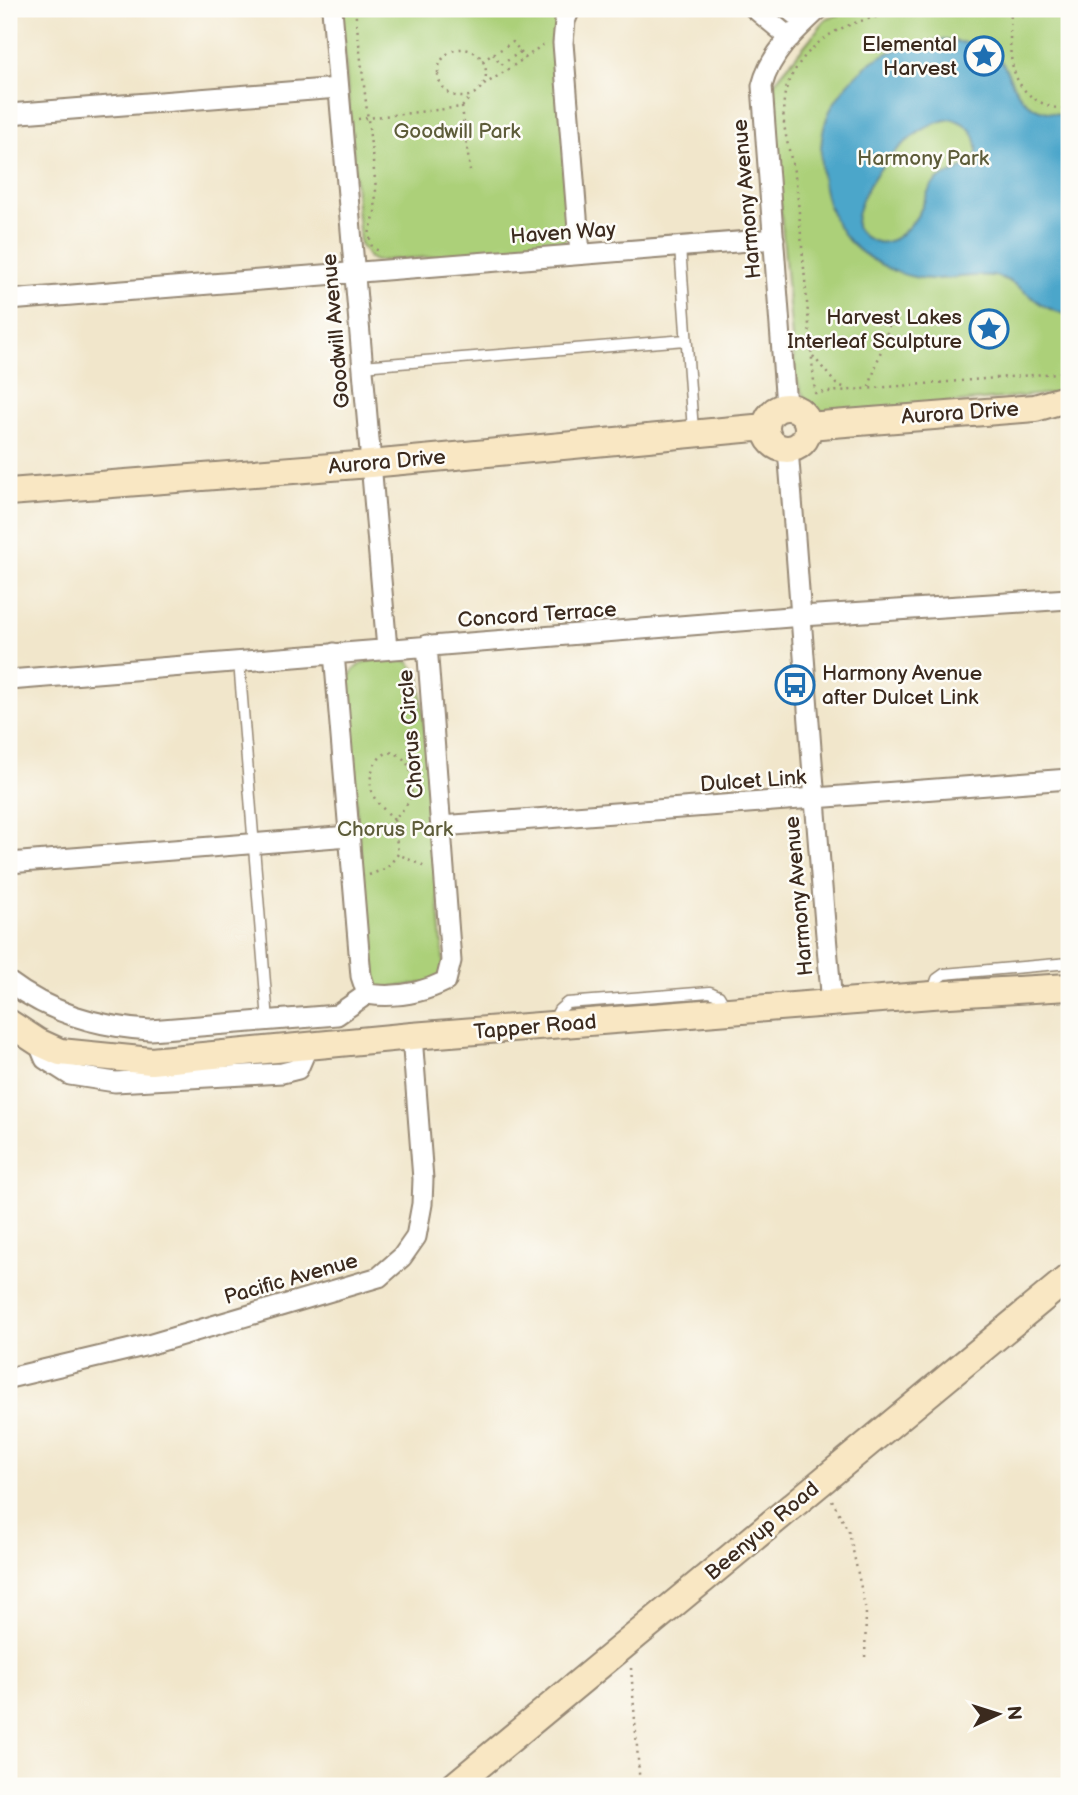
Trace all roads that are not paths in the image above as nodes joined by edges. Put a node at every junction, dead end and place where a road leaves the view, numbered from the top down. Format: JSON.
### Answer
{"nodes":[{"id":1,"x":332,"y":9,"type":"edge"},
{"id":2,"x":570,"y":9,"type":"edge"},
{"id":3,"x":755,"y":9,"type":"edge"},
{"id":4,"x":788,"y":9,"type":"edge"},
{"id":5,"x":819,"y":9,"type":"edge"},
{"id":6,"x":804,"y":22,"type":"junction"},
{"id":7,"x":790,"y":38,"type":"junction"},
{"id":8,"x":338,"y":88,"type":"junction"},
{"id":9,"x":9,"y":114,"type":"edge"},
{"id":10,"x":774,"y":239,"type":"junction"},
{"id":11,"x":680,"y":247,"type":"junction"},
{"id":12,"x":580,"y":254,"type":"junction"},
{"id":13,"x":355,"y":272,"type":"junction"},
{"id":14,"x":9,"y":300,"type":"edge"},
{"id":15,"x":686,"y":340,"type":"junction"},
{"id":16,"x":362,"y":366,"type":"junction"},
{"id":17,"x":1069,"y":398,"type":"edge"},
{"id":18,"x":786,"y":406,"type":"junction"},
{"id":19,"x":808,"y":426,"type":"junction"},
{"id":20,"x":765,"y":427,"type":"junction"},
{"id":21,"x":693,"y":435,"type":"junction"},
{"id":22,"x":788,"y":449,"type":"junction"},
{"id":23,"x":370,"y":464,"type":"junction"},
{"id":24,"x":9,"y":492,"type":"edge"},
{"id":25,"x":1069,"y":599,"type":"edge"},
{"id":26,"x":802,"y":616,"type":"junction"},
{"id":27,"x":426,"y":645,"type":"junction"},
{"id":28,"x":387,"y":649,"type":"junction"},
{"id":29,"x":334,"y":653,"type":"junction"},
{"id":30,"x":239,"y":661,"type":"junction"},
{"id":31,"x":9,"y":680,"type":"edge"},
{"id":32,"x":1069,"y":779,"type":"edge"},
{"id":33,"x":813,"y":799,"type":"junction"},
{"id":34,"x":441,"y":826,"type":"junction"},
{"id":35,"x":349,"y":836,"type":"junction"},
{"id":36,"x":254,"y":844,"type":"junction"},
{"id":37,"x":9,"y":863,"type":"edge"},
{"id":38,"x":1069,"y":963,"type":"edge"},
{"id":39,"x":9,"y":982,"type":"edge"},
{"id":40,"x":1069,"y":987,"type":"edge"},
{"id":41,"x":367,"y":994,"type":"junction"},
{"id":42,"x":932,"y":995,"type":"junction"},
{"id":43,"x":832,"y":1003,"type":"junction"},
{"id":44,"x":268,"y":1021,"type":"junction"},
{"id":45,"x":9,"y":1023,"type":"edge"},
{"id":46,"x":412,"y":1037,"type":"junction"},
{"id":47,"x":1069,"y":1277,"type":"edge"},
{"id":48,"x":9,"y":1378,"type":"edge"},
{"id":49,"x":454,"y":1786,"type":"edge"}],
"edges":[{"from":1,"to":8,"type":"street","name":"Goodwill Avenue"},
{"from":2,"to":12,"type":"street"},
{"from":3,"to":7,"type":"street"},
{"from":4,"to":6,"type":"street"},
{"from":5,"to":6,"type":"street","name":"Harmony Avenue"},
{"from":6,"to":7,"type":"street","name":"Harmony Avenue"},
{"from":7,"to":10,"type":"street","name":"Harmony Avenue"},
{"from":8,"to":9,"type":"street"},
{"from":8,"to":13,"type":"street","name":"Goodwill Avenue"},
{"from":10,"to":11,"type":"street","name":"Haven Way"},
{"from":10,"to":18,"type":"street","name":"Harmony Avenue"},
{"from":11,"to":12,"type":"street","name":"Haven Way"},
{"from":11,"to":15,"type":"lane"},
{"from":12,"to":13,"type":"street","name":"Haven Way"},
{"from":13,"to":14,"type":"street","name":"Haven Way"},
{"from":13,"to":16,"type":"street","name":"Goodwill Avenue"},
{"from":15,"to":16,"type":"lane"},
{"from":15,"to":21,"type":"lane"},
{"from":16,"to":23,"type":"street","name":"Goodwill Avenue"},
{"from":17,"to":19,"type":"street","name":"Aurora Drive"},
{"from":18,"to":19,"type":"street"},
{"from":18,"to":20,"type":"street"},
{"from":19,"to":22,"type":"street"},
{"from":20,"to":21,"type":"street","name":"Aurora Drive"},
{"from":20,"to":22,"type":"street"},
{"from":21,"to":23,"type":"street","name":"Aurora Drive"},
{"from":22,"to":26,"type":"street","name":"Harmony Avenue"},
{"from":23,"to":24,"type":"street","name":"Aurora Drive"},
{"from":23,"to":28,"type":"street","name":"Goodwill Avenue"},
{"from":25,"to":26,"type":"street","name":"Concord Terrace"},
{"from":26,"to":27,"type":"street","name":"Concord Terrace"},
{"from":26,"to":33,"type":"street","name":"Harmony Avenue"},
{"from":27,"to":28,"type":"street","name":"Concord Terrace"},
{"from":27,"to":34,"type":"street","name":"Chorus Circle"},
{"from":28,"to":29,"type":"street","name":"Concord Terrace"},
{"from":29,"to":30,"type":"street","name":"Concord Terrace"},
{"from":29,"to":35,"type":"street"},
{"from":30,"to":31,"type":"street","name":"Concord Terrace"},
{"from":30,"to":36,"type":"lane"},
{"from":32,"to":33,"type":"street","name":"Dulcet Link"},
{"from":33,"to":34,"type":"street","name":"Dulcet Link"},
{"from":33,"to":43,"type":"street","name":"Harmony Avenue"},
{"from":34,"to":41,"type":"street","name":"Chorus Circle"},
{"from":35,"to":36,"type":"street"},
{"from":35,"to":41,"type":"street"},
{"from":36,"to":37,"type":"street"},
{"from":36,"to":44,"type":"lane"},
{"from":38,"to":42,"type":"lane"},
{"from":39,"to":44,"type":"street"},
{"from":40,"to":42,"type":"street","name":"Tapper Road"},
{"from":41,"to":44,"type":"street"},
{"from":42,"to":43,"type":"street","name":"Tapper Road"},
{"from":43,"to":46,"type":"street","name":"Tapper Road"},
{"from":45,"to":46,"type":"street","name":"Tapper Road"},
{"from":46,"to":48,"type":"street","name":"Pacific Avenue"},
{"from":47,"to":49,"type":"street","name":"Beenyup Road"}]}
